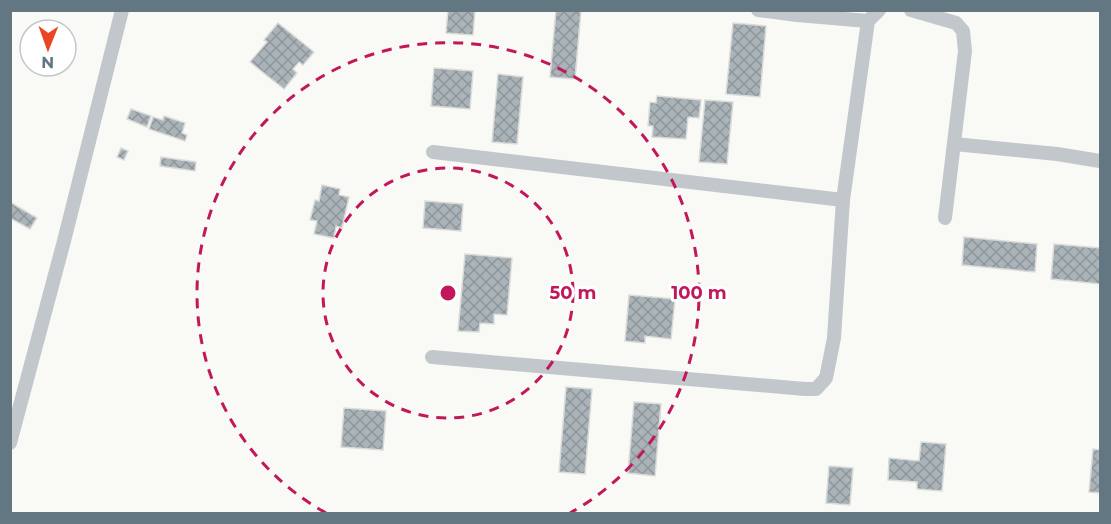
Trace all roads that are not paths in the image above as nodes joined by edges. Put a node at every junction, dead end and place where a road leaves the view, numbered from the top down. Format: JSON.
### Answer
{"nodes":[{"id":1,"x":122,"y":10,"type":"edge"},
{"id":2,"x":758,"y":10,"type":"edge"},
{"id":3,"x":879,"y":10,"type":"edge"},
{"id":4,"x":911,"y":10,"type":"edge"},
{"id":5,"x":868,"y":21,"type":"junction"},
{"id":6,"x":954,"y":144,"type":"junction"},
{"id":7,"x":432,"y":152,"type":"dead end"},
{"id":8,"x":1101,"y":161,"type":"edge"},
{"id":9,"x":843,"y":200,"type":"junction"},
{"id":10,"x":945,"y":218,"type":"dead end"},
{"id":11,"x":432,"y":357,"type":"dead end"},
{"id":12,"x":10,"y":443,"type":"edge"}],
"edges":[{"from":1,"to":12,"type":"street"},
{"from":2,"to":5,"type":"street"},
{"from":3,"to":5,"type":"street"},
{"from":4,"to":6,"type":"street"},
{"from":5,"to":9,"type":"street"},
{"from":6,"to":8,"type":"street"},
{"from":6,"to":10,"type":"street"},
{"from":7,"to":9,"type":"street"},
{"from":9,"to":11,"type":"street"}]}
